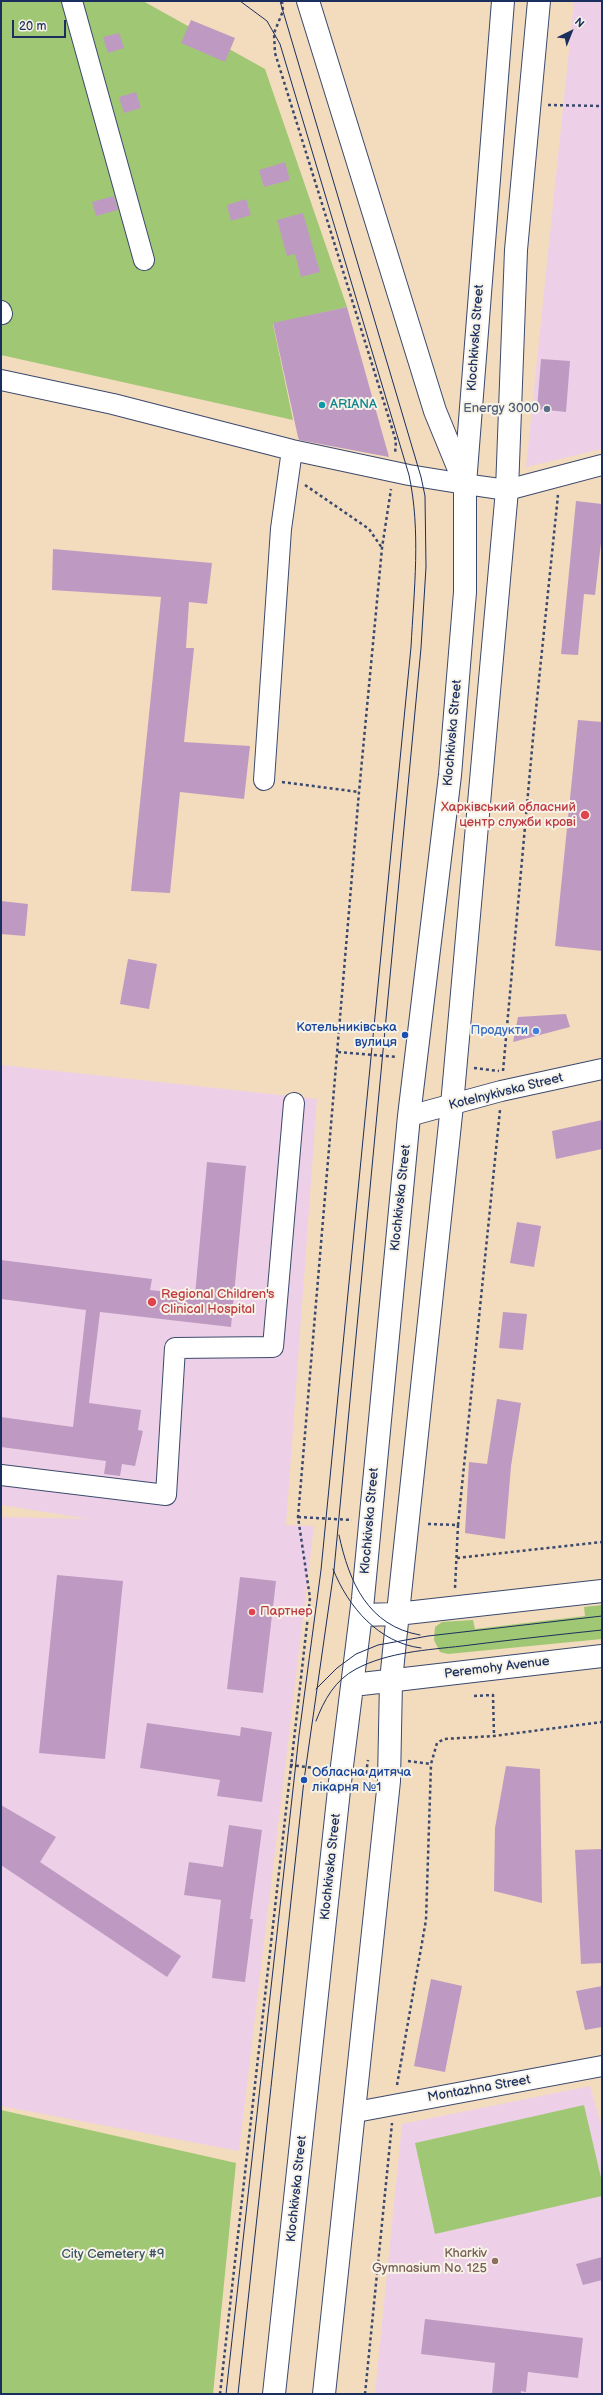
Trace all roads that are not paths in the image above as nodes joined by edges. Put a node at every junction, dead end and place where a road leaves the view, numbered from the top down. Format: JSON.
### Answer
{"nodes":[{"id":1,"x":72,"y":1,"type":"edge"},
{"id":2,"x":308,"y":1,"type":"edge"},
{"id":3,"x":503,"y":1,"type":"edge"},
{"id":4,"x":539,"y":1,"type":"edge"},
{"id":5,"x":144,"y":260,"type":"dead end"},
{"id":6,"x":1,"y":380,"type":"edge"},
{"id":7,"x":292,"y":450,"type":"junction"},
{"id":8,"x":602,"y":465,"type":"edge"},
{"id":9,"x":465,"y":484,"type":"junction"},
{"id":10,"x":507,"y":490,"type":"junction"},
{"id":11,"x":269,"y":780,"type":"road end"},
{"id":12,"x":602,"y":1069,"type":"edge"},
{"id":13,"x":294,"y":1103,"type":"dead end"},
{"id":14,"x":452,"y":1105,"type":"junction"},
{"id":15,"x":409,"y":1116,"type":"junction"},
{"id":16,"x":1,"y":1475,"type":"edge"},
{"id":17,"x":602,"y":1591,"type":"edge"},
{"id":18,"x":397,"y":1614,"type":"junction"},
{"id":19,"x":361,"y":1615,"type":"junction"},
{"id":20,"x":602,"y":1656,"type":"edge"},
{"id":21,"x":391,"y":1681,"type":"junction"},
{"id":22,"x":353,"y":1685,"type":"junction"},
{"id":23,"x":602,"y":2066,"type":"edge"},
{"id":24,"x":356,"y":2112,"type":"junction"},
{"id":25,"x":274,"y":2394,"type":"edge"},
{"id":26,"x":324,"y":2394,"type":"edge"}],
"edges":[{"from":1,"to":5,"type":"street"},
{"from":2,"to":9,"type":"main road"},
{"from":3,"to":9,"type":"main road","name":"Klochkivska Street"},
{"from":4,"to":10,"type":"main road"},
{"from":6,"to":7,"type":"street"},
{"from":7,"to":9,"type":"street"},
{"from":7,"to":11,"type":"street"},
{"from":8,"to":10,"type":"street"},
{"from":9,"to":10,"type":"street"},
{"from":9,"to":15,"type":"main road","name":"Klochkivska Street"},
{"from":10,"to":14,"type":"main road"},
{"from":12,"to":14,"type":"street","name":"Kotelnykivska Street"},
{"from":13,"to":16,"type":"street"},
{"from":14,"to":15,"type":"street","name":"Kotelnykivska Street"},
{"from":14,"to":18,"type":"main road"},
{"from":15,"to":19,"type":"main road","name":"Klochkivska Street"},
{"from":17,"to":18,"type":"main road"},
{"from":18,"to":19,"type":"main road"},
{"from":18,"to":21,"type":"main road"},
{"from":19,"to":22,"type":"main road","name":"Klochkivska Street"},
{"from":20,"to":21,"type":"main road","name":"Peremohy Avenue"},
{"from":21,"to":22,"type":"main road","name":"Peremohy Avenue"},
{"from":21,"to":24,"type":"main road"},
{"from":22,"to":25,"type":"main road","name":"Klochkivska Street"},
{"from":23,"to":24,"type":"street","name":"Montazhna Street"},
{"from":24,"to":26,"type":"main road"}]}
